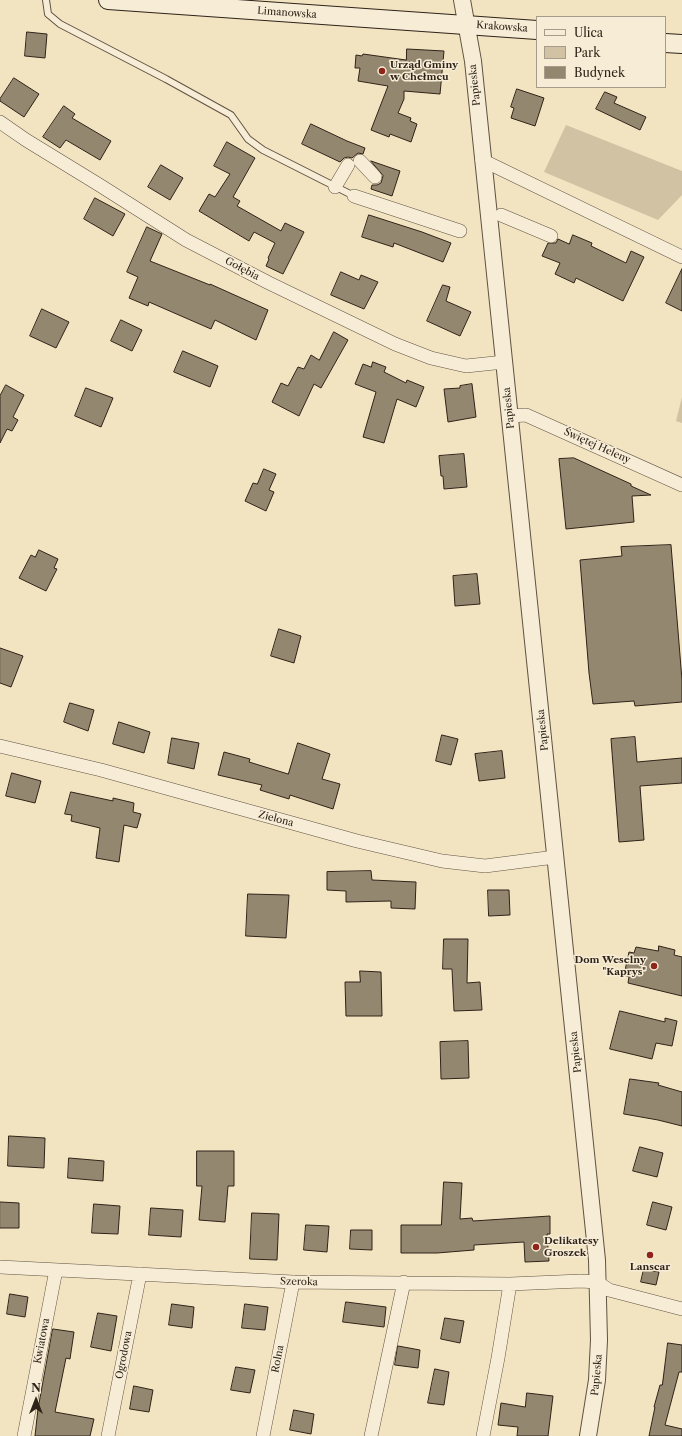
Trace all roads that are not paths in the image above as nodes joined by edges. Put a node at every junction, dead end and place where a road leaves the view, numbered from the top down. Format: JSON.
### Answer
{"nodes":[{"id":1,"x":46,"y":0,"type":"edge"},
{"id":2,"x":108,"y":0,"type":"edge"},
{"id":3,"x":462,"y":0,"type":"edge"},
{"id":4,"x":466,"y":24,"type":"junction"},
{"id":5,"x":536,"y":30,"type":"edge"},
{"id":6,"x":666,"y":43,"type":"edge"},
{"id":7,"x":682,"y":44,"type":"edge"},
{"id":8,"x":0,"y":122,"type":"edge"},
{"id":9,"x":482,"y":160,"type":"junction"},
{"id":10,"x":375,"y":177,"type":"dead end"},
{"id":11,"x":335,"y":187,"type":"junction"},
{"id":12,"x":354,"y":196,"type":"joint"},
{"id":13,"x":501,"y":215,"type":"dead end"},
{"id":14,"x":460,"y":231,"type":"dead end"},
{"id":15,"x":551,"y":236,"type":"dead end"},
{"id":16,"x":682,"y":257,"type":"edge"},
{"id":17,"x":504,"y":362,"type":"junction"},
{"id":18,"x":510,"y":416,"type":"junction"},
{"id":19,"x":682,"y":485,"type":"edge"},
{"id":20,"x":0,"y":746,"type":"edge"},
{"id":21,"x":555,"y":857,"type":"junction"},
{"id":22,"x":0,"y":1267,"type":"edge"},
{"id":23,"x":56,"y":1270,"type":"junction"},
{"id":24,"x":140,"y":1274,"type":"junction"},
{"id":25,"x":293,"y":1282,"type":"junction"},
{"id":26,"x":404,"y":1282,"type":"junction"},
{"id":27,"x":597,"y":1282,"type":"junction"},
{"id":28,"x":510,"y":1284,"type":"junction"},
{"id":29,"x":682,"y":1309,"type":"edge"},
{"id":30,"x":24,"y":1436,"type":"edge"},
{"id":31,"x":108,"y":1436,"type":"edge"},
{"id":32,"x":263,"y":1436,"type":"edge"},
{"id":33,"x":371,"y":1436,"type":"edge"},
{"id":34,"x":483,"y":1436,"type":"edge"},
{"id":35,"x":588,"y":1436,"type":"edge"}],
"edges":[{"from":1,"to":11,"type":"lane"},
{"from":2,"to":4,"type":"main road","name":"Limanowska"},
{"from":3,"to":4,"type":"street","name":"Papieska"},
{"from":4,"to":5,"type":"main road","name":"Krakowska"},
{"from":4,"to":9,"type":"street","name":"Papieska"},
{"from":6,"to":7,"type":"main road"},
{"from":8,"to":17,"type":"street","name":"Gołębia"},
{"from":9,"to":16,"type":"street"},
{"from":9,"to":17,"type":"street","name":"Papieska"},
{"from":10,"to":11,"type":"street"},
{"from":11,"to":12,"type":"lane"},
{"from":12,"to":14,"type":"street"},
{"from":13,"to":15,"type":"street"},
{"from":17,"to":18,"type":"street","name":"Papieska"},
{"from":18,"to":19,"type":"street","name":"Świętej Heleny"},
{"from":18,"to":21,"type":"street","name":"Papieska"},
{"from":20,"to":21,"type":"street","name":"Zielona"},
{"from":21,"to":27,"type":"street","name":"Papieska"},
{"from":22,"to":23,"type":"street","name":"Szeroka"},
{"from":23,"to":24,"type":"street","name":"Szeroka"},
{"from":23,"to":30,"type":"street","name":"Kwiatowa"},
{"from":24,"to":25,"type":"street","name":"Szeroka"},
{"from":24,"to":31,"type":"street","name":"Ogrodowa"},
{"from":25,"to":26,"type":"street","name":"Szeroka"},
{"from":25,"to":32,"type":"street","name":"Rolna"},
{"from":26,"to":28,"type":"street","name":"Szeroka"},
{"from":26,"to":33,"type":"street"},
{"from":27,"to":28,"type":"street","name":"Szeroka"},
{"from":27,"to":29,"type":"street"},
{"from":27,"to":35,"type":"street","name":"Papieska"},
{"from":28,"to":34,"type":"street"}]}
